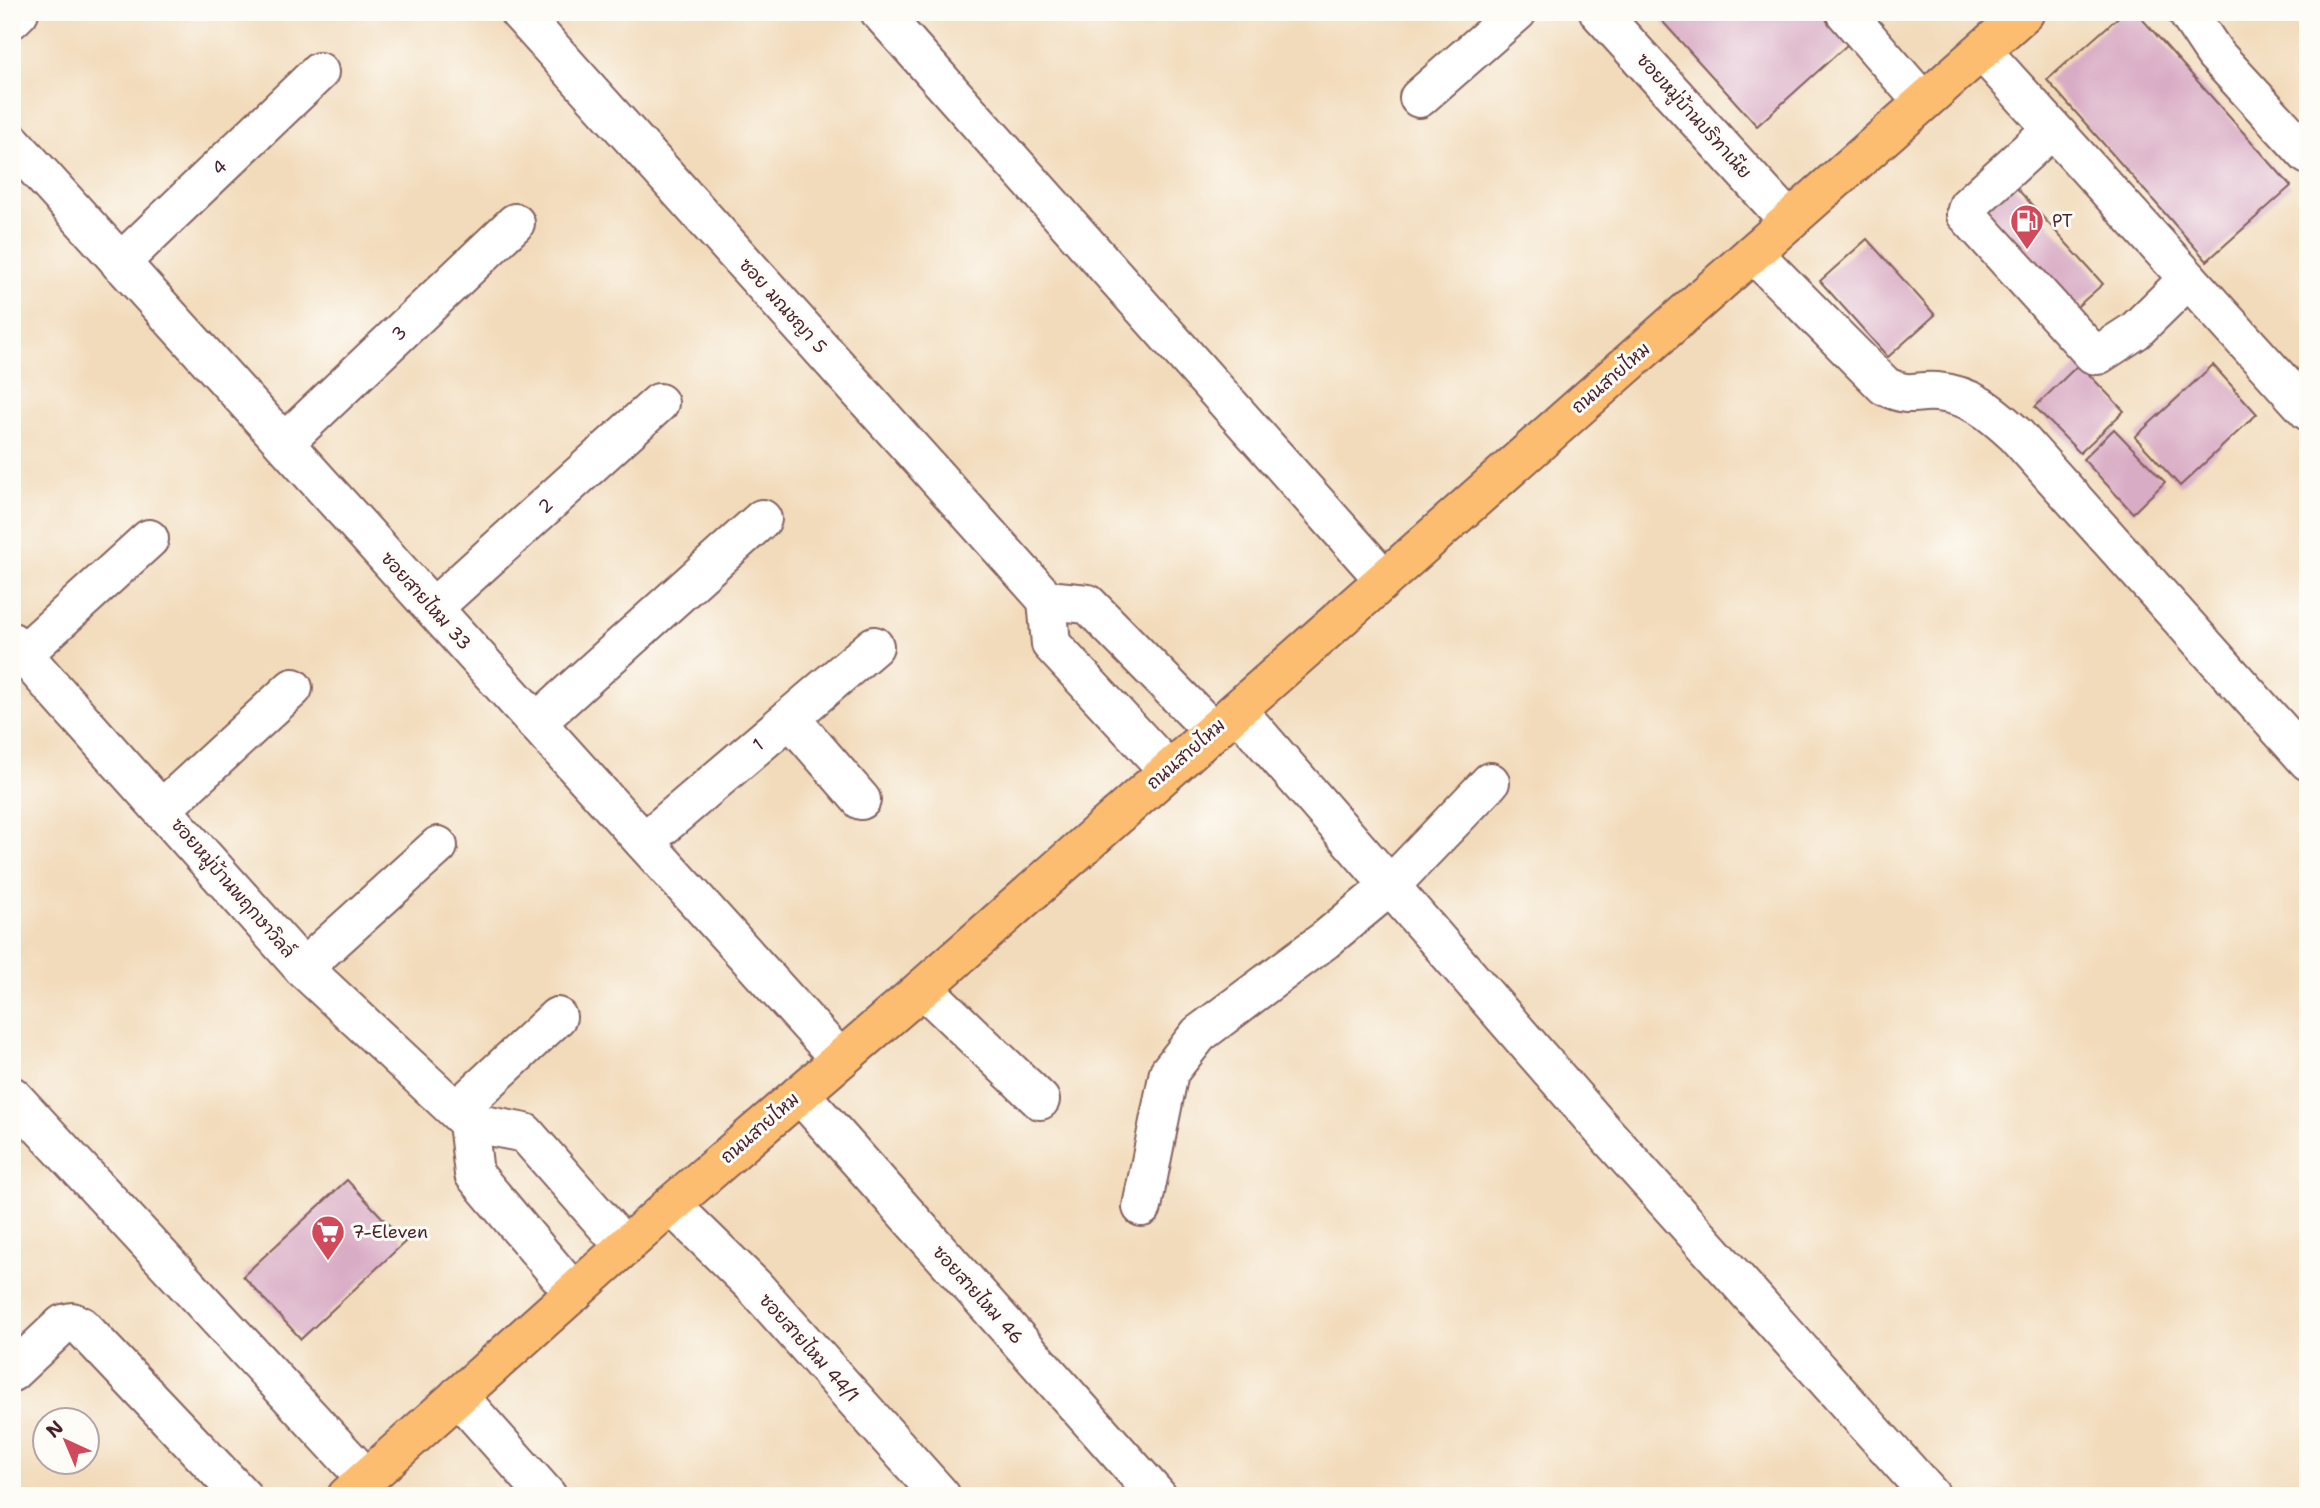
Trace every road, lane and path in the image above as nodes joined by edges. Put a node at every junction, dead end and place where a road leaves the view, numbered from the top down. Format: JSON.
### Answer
{"nodes":[{"id":1,"x":19,"y":12,"type":"edge"},
{"id":2,"x":519,"y":12,"type":"edge"},
{"id":3,"x":880,"y":12,"type":"edge"},
{"id":4,"x":1517,"y":12,"type":"edge"},
{"id":5,"x":1599,"y":12,"type":"edge"},
{"id":6,"x":1845,"y":12,"type":"edge"},
{"id":7,"x":2025,"y":12,"type":"edge"},
{"id":8,"x":2187,"y":12,"type":"edge"},
{"id":9,"x":12,"y":19,"type":"edge"},
{"id":10,"x":1982,"y":51,"type":"junction"},
{"id":11,"x":319,"y":72,"type":"dead end"},
{"id":12,"x":1419,"y":98,"type":"dead end"},
{"id":13,"x":1923,"y":102,"type":"junction"},
{"id":14,"x":2052,"y":129,"type":"junction"},
{"id":15,"x":12,"y":142,"type":"edge"},
{"id":16,"x":2308,"y":155,"type":"edge"},
{"id":17,"x":1789,"y":221,"type":"junction"},
{"id":18,"x":515,"y":223,"type":"dead end"},
{"id":19,"x":1753,"y":253,"type":"junction"},
{"id":20,"x":120,"y":262,"type":"junction"},
{"id":21,"x":2189,"y":279,"type":"junction"},
{"id":22,"x":659,"y":403,"type":"dead end"},
{"id":23,"x":2308,"y":411,"type":"edge"},
{"id":24,"x":284,"y":443,"type":"junction"},
{"id":25,"x":762,"y":519,"type":"dead end"},
{"id":26,"x":149,"y":539,"type":"dead end"},
{"id":27,"x":1384,"y":579,"type":"junction"},
{"id":28,"x":1047,"y":600,"type":"junction"},
{"id":29,"x":433,"y":608,"type":"junction"},
{"id":30,"x":874,"y":646,"type":"dead end"},
{"id":31,"x":18,"y":648,"type":"edge"},
{"id":32,"x":293,"y":688,"type":"dead end"},
{"id":33,"x":790,"y":719,"type":"junction"},
{"id":34,"x":1225,"y":721,"type":"junction"},
{"id":35,"x":536,"y":723,"type":"junction"},
{"id":36,"x":2308,"y":761,"type":"edge"},
{"id":37,"x":1168,"y":770,"type":"junction"},
{"id":38,"x":1490,"y":782,"type":"dead end"},
{"id":39,"x":861,"y":800,"type":"dead end"},
{"id":40,"x":163,"y":808,"type":"junction"},
{"id":41,"x":644,"y":842,"type":"junction"},
{"id":42,"x":438,"y":846,"type":"dead end"},
{"id":43,"x":1390,"y":886,"type":"junction"},
{"id":44,"x":303,"y":968,"type":"junction"},
{"id":45,"x":923,"y":988,"type":"junction"},
{"id":46,"x":558,"y":1017,"type":"dead end"},
{"id":47,"x":840,"y":1059,"type":"junction"},
{"id":48,"x":800,"y":1094,"type":"junction"},
{"id":49,"x":12,"y":1096,"type":"edge"},
{"id":50,"x":1040,"y":1100,"type":"dead end"},
{"id":51,"x":462,"y":1116,"type":"junction"},
{"id":52,"x":671,"y":1205,"type":"junction"},
{"id":53,"x":1142,"y":1207,"type":"dead end"},
{"id":54,"x":625,"y":1247,"type":"junction"},
{"id":55,"x":574,"y":1293,"type":"junction"},
{"id":56,"x":12,"y":1372,"type":"edge"},
{"id":57,"x":458,"y":1396,"type":"junction"},
{"id":58,"x":357,"y":1487,"type":"edge"},
{"id":59,"x":242,"y":1496,"type":"edge"},
{"id":60,"x":548,"y":1496,"type":"edge"},
{"id":61,"x":941,"y":1496,"type":"edge"},
{"id":62,"x":1157,"y":1496,"type":"edge"},
{"id":63,"x":1931,"y":1496,"type":"edge"}],
"edges":[{"from":1,"to":9,"type":"street"},
{"from":2,"to":28,"type":"street","name":"ซอย มณชญา 5"},
{"from":3,"to":27,"type":"street"},
{"from":4,"to":12,"type":"street"},
{"from":5,"to":17,"type":"street","name":"ซอยหมู่บ้านบริทาเนีย"},
{"from":6,"to":13,"type":"street"},
{"from":7,"to":10,"type":"main road","name":"ถนนสายไหม"},
{"from":8,"to":16,"type":"street"},
{"from":10,"to":13,"type":"main road","name":"ถนนสายไหม"},
{"from":10,"to":14,"type":"street"},
{"from":11,"to":20,"type":"street","name":"4"},
{"from":13,"to":17,"type":"main road","name":"ถนนสายไหม"},
{"from":14,"to":21,"type":"street"},
{"from":14,"to":21,"type":"street"},
{"from":15,"to":20,"type":"street","name":"ซอยสายไหม 33"},
{"from":17,"to":19,"type":"main road","name":"ถนนสายไหม"},
{"from":18,"to":24,"type":"street","name":"3"},
{"from":19,"to":27,"type":"main road","name":"ถนนสายไหม"},
{"from":19,"to":36,"type":"street"},
{"from":20,"to":24,"type":"street","name":"ซอยสายไหม 33"},
{"from":21,"to":23,"type":"street"},
{"from":22,"to":29,"type":"street","name":"2"},
{"from":24,"to":29,"type":"street","name":"ซอยสายไหม 33"},
{"from":25,"to":35,"type":"street"},
{"from":26,"to":31,"type":"street"},
{"from":27,"to":34,"type":"main road","name":"ถนนสายไหม"},
{"from":28,"to":34,"type":"street"},
{"from":28,"to":37,"type":"street"},
{"from":29,"to":35,"type":"street","name":"ซอยสายไหม 33"},
{"from":30,"to":33,"type":"street","name":"1"},
{"from":31,"to":40,"type":"street","name":"ซอยหมู่บ้านพฤกษาวิลล์"},
{"from":32,"to":40,"type":"street"},
{"from":33,"to":39,"type":"street"},
{"from":33,"to":41,"type":"street","name":"1"},
{"from":34,"to":37,"type":"main road","name":"ถนนสายไหม"},
{"from":34,"to":43,"type":"street"},
{"from":35,"to":41,"type":"street","name":"ซอยสายไหม 33"},
{"from":37,"to":45,"type":"main road","name":"ถนนสายไหม"},
{"from":38,"to":43,"type":"street"},
{"from":40,"to":44,"type":"street","name":"ซอยหมู่บ้านพฤกษาวิลล์"},
{"from":41,"to":47,"type":"street","name":"ซอยสายไหม 33"},
{"from":42,"to":44,"type":"street"},
{"from":43,"to":53,"type":"street"},
{"from":43,"to":63,"type":"street"},
{"from":44,"to":51,"type":"street","name":"ซอยหมู่บ้านพฤกษาวิลล์"},
{"from":45,"to":47,"type":"main road","name":"ถนนสายไหม"},
{"from":45,"to":50,"type":"street"},
{"from":46,"to":51,"type":"street"},
{"from":47,"to":48,"type":"main road","name":"ถนนสายไหม"},
{"from":48,"to":52,"type":"main road","name":"ถนนสายไหม"},
{"from":48,"to":62,"type":"street","name":"ซอยสายไหม 46"},
{"from":49,"to":58,"type":"street"},
{"from":51,"to":54,"type":"street"},
{"from":51,"to":55,"type":"street"},
{"from":52,"to":54,"type":"main road","name":"ถนนสายไหม"},
{"from":52,"to":61,"type":"street","name":"ซอยสายไหม 44/1"},
{"from":54,"to":55,"type":"main road","name":"ถนนสายไหม"},
{"from":55,"to":57,"type":"main road","name":"ถนนสายไหม"},
{"from":56,"to":59,"type":"street"},
{"from":57,"to":58,"type":"main road","name":"ถนนสายไหม"},
{"from":57,"to":60,"type":"street"}]}
